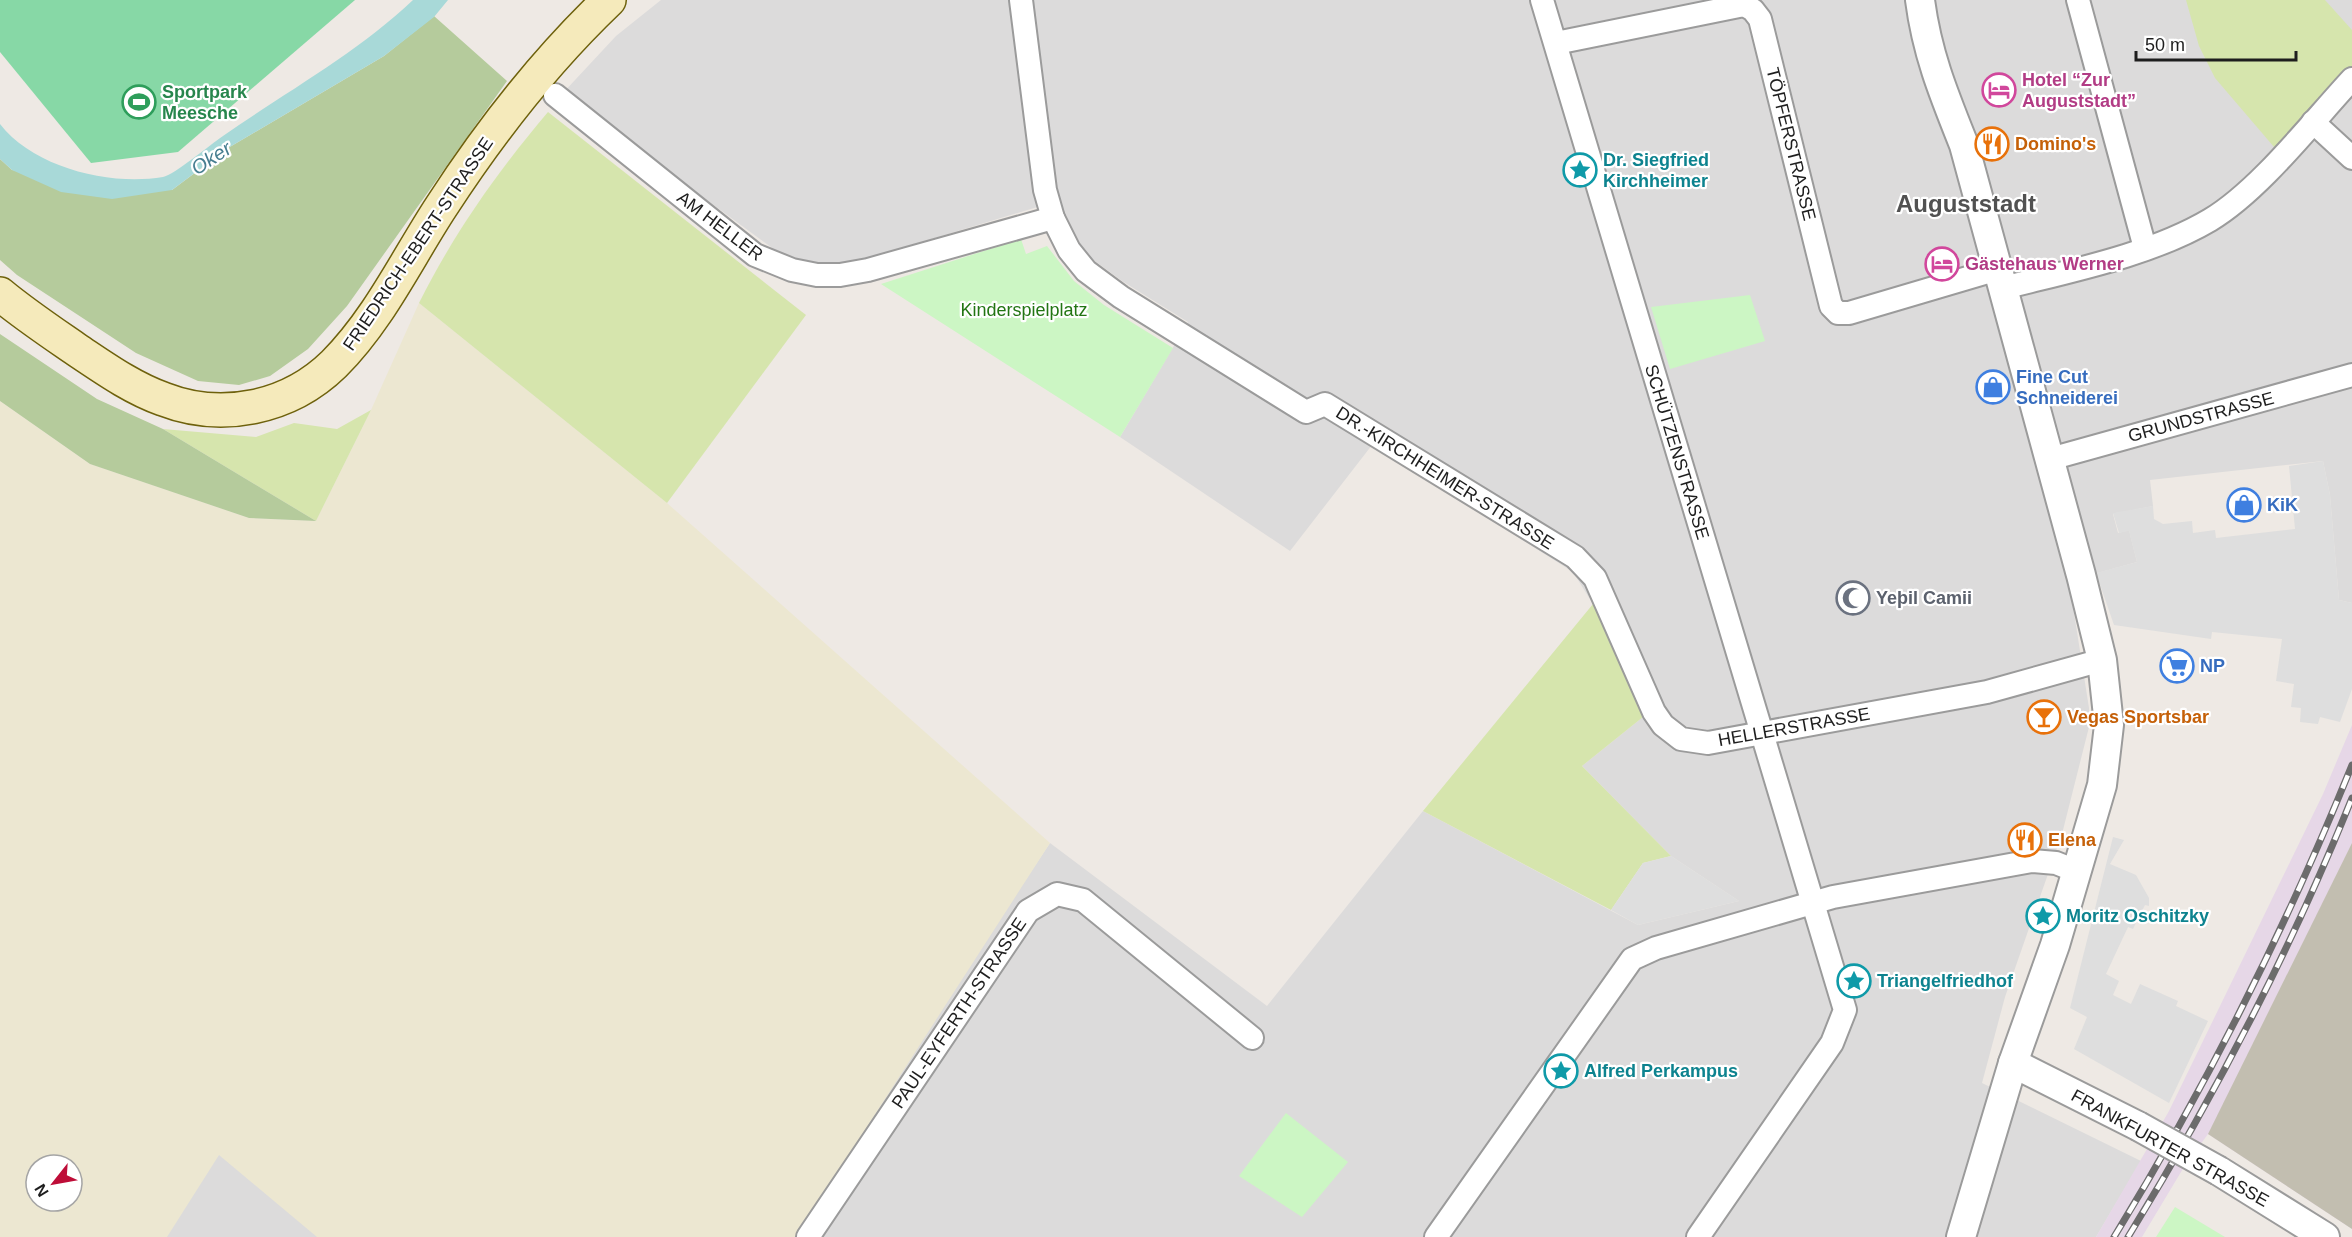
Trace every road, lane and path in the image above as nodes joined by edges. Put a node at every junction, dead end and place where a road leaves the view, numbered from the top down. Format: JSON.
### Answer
{"nodes":[{"id":1,"x":609,"y":0,"type":"edge"},
{"id":2,"x":1021,"y":0,"type":"edge"},
{"id":3,"x":1542,"y":0,"type":"edge"},
{"id":4,"x":1920,"y":0,"type":"edge"},
{"id":5,"x":2078,"y":0,"type":"edge"},
{"id":6,"x":1556,"y":44,"type":"junction"},
{"id":7,"x":2352,"y":79,"type":"edge"},
{"id":8,"x":555,"y":95,"type":"dead end"},
{"id":9,"x":2313,"y":122,"type":"junction"},
{"id":10,"x":2352,"y":158,"type":"edge"},
{"id":11,"x":1053,"y":218,"type":"junction"},
{"id":12,"x":2145,"y":248,"type":"junction"},
{"id":13,"x":2000,"y":278,"type":"junction"},
{"id":14,"x":0,"y":294,"type":"edge"},
{"id":15,"x":2352,"y":375,"type":"edge"},
{"id":16,"x":2050,"y":459,"type":"junction"},
{"id":17,"x":1586,"y":567,"type":"joint"},
{"id":18,"x":2102,"y":660,"type":"junction"},
{"id":19,"x":1762,"y":733,"type":"junction"},
{"id":20,"x":2076,"y":871,"type":"junction"},
{"id":21,"x":1812,"y":903,"type":"junction"},
{"id":22,"x":1252,"y":1038,"type":"dead end"},
{"id":23,"x":2013,"y":1063,"type":"junction"},
{"id":24,"x":818,"y":1233,"type":"edge"},
{"id":25,"x":1436,"y":1237,"type":"edge"},
{"id":26,"x":1698,"y":1237,"type":"edge"},
{"id":27,"x":1961,"y":1237,"type":"edge"},
{"id":28,"x":2325,"y":1237,"type":"edge"}],
"edges":[{"from":1,"to":14,"type":"main road","name":"FRIEDRICH-EBERT-STRASSE"},
{"from":2,"to":11,"type":"street","name":"DR.-KIRCHHEIMER-STRASSE"},
{"from":3,"to":6,"type":"street","name":"SCHÜTZENSTRASSE"},
{"from":4,"to":13,"type":"street"},
{"from":5,"to":12,"type":"street"},
{"from":6,"to":13,"type":"street","name":"TÖPFERSTRASSE"},
{"from":6,"to":19,"type":"street","name":"SCHÜTZENSTRASSE"},
{"from":7,"to":9,"type":"street"},
{"from":8,"to":11,"type":"street","name":"AM HELLER"},
{"from":9,"to":10,"type":"street"},
{"from":9,"to":12,"type":"street"},
{"from":11,"to":17,"type":"street","name":"DR.-KIRCHHEIMER-STRASSE"},
{"from":12,"to":13,"type":"street"},
{"from":13,"to":16,"type":"street"},
{"from":15,"to":16,"type":"street","name":"GRUNDSTRASSE"},
{"from":16,"to":18,"type":"street"},
{"from":17,"to":19,"type":"street","name":"HELLERSTRASSE"},
{"from":18,"to":19,"type":"street","name":"HELLERSTRASSE"},
{"from":18,"to":20,"type":"street"},
{"from":19,"to":21,"type":"street","name":"SCHÜTZENSTRASSE"},
{"from":20,"to":21,"type":"street"},
{"from":20,"to":23,"type":"street"},
{"from":21,"to":25,"type":"street"},
{"from":21,"to":26,"type":"street","name":"SCHÜTZENSTRASSE"},
{"from":22,"to":24,"type":"street","name":"PAUL-EYFERTH-STRASSE"},
{"from":23,"to":27,"type":"street"},
{"from":23,"to":28,"type":"street","name":"FRANKFURTER STRASSE","bridge":true}]}
